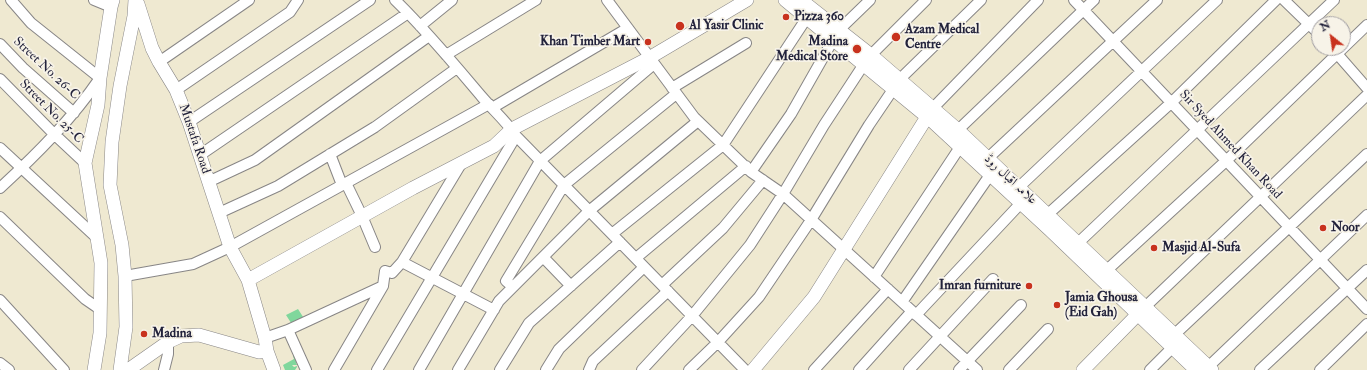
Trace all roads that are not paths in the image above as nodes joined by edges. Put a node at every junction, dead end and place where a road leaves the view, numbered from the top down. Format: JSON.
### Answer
{"nodes":[{"id":1,"x":11,"y":0,"type":"edge"},
{"id":2,"x":94,"y":0,"type":"edge"},
{"id":3,"x":136,"y":0,"type":"edge"},
{"id":4,"x":249,"y":0,"type":"edge"},
{"id":5,"x":298,"y":0,"type":"edge"},
{"id":6,"x":370,"y":0,"type":"edge"},
{"id":7,"x":452,"y":0,"type":"edge"},
{"id":8,"x":536,"y":0,"type":"edge"},
{"id":9,"x":747,"y":0,"type":"edge"},
{"id":10,"x":785,"y":0,"type":"edge"},
{"id":11,"x":801,"y":0,"type":"edge"},
{"id":12,"x":870,"y":0,"type":"edge"},
{"id":13,"x":926,"y":0,"type":"edge"},
{"id":14,"x":981,"y":0,"type":"edge"},
{"id":15,"x":1038,"y":0,"type":"edge"},
{"id":16,"x":1074,"y":0,"type":"edge"},
{"id":17,"x":1094,"y":0,"type":"edge"},
{"id":18,"x":1157,"y":0,"type":"edge"},
{"id":19,"x":1217,"y":0,"type":"edge"},
{"id":20,"x":1276,"y":0,"type":"edge"},
{"id":21,"x":1284,"y":0,"type":"edge"},
{"id":22,"x":1334,"y":0,"type":"edge"},
{"id":23,"x":397,"y":1,"type":"edge"},
{"id":24,"x":611,"y":1,"type":"edge"},
{"id":25,"x":112,"y":3,"type":"edge"},
{"id":26,"x":1084,"y":10,"type":"junction"},
{"id":27,"x":408,"y":13,"type":"junction"},
{"id":28,"x":806,"y":19,"type":"junction"},
{"id":29,"x":1309,"y":24,"type":"junction"},
{"id":30,"x":1367,"y":25,"type":"edge"},
{"id":31,"x":420,"y":26,"type":"junction"},
{"id":32,"x":628,"y":28,"type":"junction"},
{"id":33,"x":836,"y":35,"type":"junction"},
{"id":34,"x":429,"y":36,"type":"junction"},
{"id":35,"x":1351,"y":38,"type":"edge"},
{"id":36,"x":1114,"y":41,"type":"junction"},
{"id":37,"x":746,"y":43,"type":"dead end"},
{"id":38,"x":0,"y":44,"type":"edge"},
{"id":39,"x":446,"y":55,"type":"junction"},
{"id":40,"x":1330,"y":56,"type":"edge"},
{"id":41,"x":1339,"y":56,"type":"edge"},
{"id":42,"x":868,"y":59,"type":"junction"},
{"id":43,"x":652,"y":61,"type":"junction"},
{"id":44,"x":159,"y":62,"type":"junction"},
{"id":45,"x":457,"y":68,"type":"junction"},
{"id":46,"x":1142,"y":71,"type":"junction"},
{"id":47,"x":100,"y":78,"type":"junction"},
{"id":48,"x":0,"y":79,"type":"edge"},
{"id":49,"x":897,"y":84,"type":"junction"},
{"id":50,"x":1367,"y":88,"type":"edge"},
{"id":51,"x":176,"y":90,"type":"junction"},
{"id":52,"x":674,"y":91,"type":"junction"},
{"id":53,"x":1367,"y":95,"type":"edge"},
{"id":54,"x":1172,"y":102,"type":"junction"},
{"id":55,"x":490,"y":106,"type":"junction"},
{"id":56,"x":930,"y":112,"type":"junction"},
{"id":57,"x":74,"y":113,"type":"junction"},
{"id":58,"x":698,"y":121,"type":"junction"},
{"id":59,"x":189,"y":122,"type":"junction"},
{"id":60,"x":1197,"y":129,"type":"junction"},
{"id":61,"x":958,"y":130,"type":"junction"},
{"id":62,"x":514,"y":133,"type":"junction"},
{"id":63,"x":54,"y":134,"type":"junction"},
{"id":64,"x":723,"y":145,"type":"junction"},
{"id":65,"x":960,"y":147,"type":"junction"},
{"id":66,"x":0,"y":148,"type":"edge"},
{"id":67,"x":330,"y":154,"type":"junction"},
{"id":68,"x":1367,"y":154,"type":"edge"},
{"id":69,"x":200,"y":155,"type":"junction"},
{"id":70,"x":988,"y":159,"type":"junction"},
{"id":71,"x":1227,"y":160,"type":"junction"},
{"id":72,"x":540,"y":161,"type":"junction"},
{"id":73,"x":85,"y":163,"type":"junction"},
{"id":74,"x":461,"y":164,"type":"junction"},
{"id":75,"x":21,"y":169,"type":"junction"},
{"id":76,"x":749,"y":169,"type":"junction"},
{"id":77,"x":990,"y":175,"type":"junction"},
{"id":78,"x":763,"y":180,"type":"junction"},
{"id":79,"x":208,"y":182,"type":"junction"},
{"id":80,"x":344,"y":184,"type":"junction"},
{"id":81,"x":564,"y":185,"type":"junction"},
{"id":82,"x":0,"y":188,"type":"edge"},
{"id":83,"x":1018,"y":188,"type":"junction"},
{"id":84,"x":783,"y":194,"type":"junction"},
{"id":85,"x":1261,"y":196,"type":"junction"},
{"id":86,"x":1021,"y":203,"type":"junction"},
{"id":87,"x":590,"y":211,"type":"junction"},
{"id":88,"x":219,"y":213,"type":"junction"},
{"id":89,"x":1047,"y":215,"type":"junction"},
{"id":90,"x":1367,"y":215,"type":"edge"},
{"id":91,"x":362,"y":216,"type":"junction"},
{"id":92,"x":0,"y":217,"type":"edge"},
{"id":93,"x":811,"y":220,"type":"junction"},
{"id":94,"x":1289,"y":227,"type":"junction"},
{"id":95,"x":612,"y":234,"type":"junction"},
{"id":96,"x":96,"y":238,"type":"junction"},
{"id":97,"x":620,"y":242,"type":"junction"},
{"id":98,"x":1077,"y":244,"type":"junction"},
{"id":99,"x":375,"y":246,"type":"dead end"},
{"id":100,"x":230,"y":247,"type":"junction"},
{"id":101,"x":844,"y":250,"type":"junction"},
{"id":102,"x":543,"y":257,"type":"junction"},
{"id":103,"x":636,"y":258,"type":"junction"},
{"id":104,"x":1321,"y":260,"type":"junction"},
{"id":105,"x":402,"y":262,"type":"junction"},
{"id":106,"x":644,"y":267,"type":"junction"},
{"id":107,"x":1106,"y":270,"type":"junction"},
{"id":108,"x":1367,"y":270,"type":"edge"},
{"id":109,"x":125,"y":276,"type":"junction"},
{"id":110,"x":874,"y":277,"type":"junction"},
{"id":111,"x":433,"y":278,"type":"junction"},
{"id":112,"x":993,"y":278,"type":"dead end"},
{"id":113,"x":248,"y":280,"type":"junction"},
{"id":114,"x":383,"y":286,"type":"junction"},
{"id":115,"x":571,"y":286,"type":"junction"},
{"id":116,"x":513,"y":288,"type":"junction"},
{"id":117,"x":665,"y":288,"type":"junction"},
{"id":118,"x":1348,"y":288,"type":"junction"},
{"id":119,"x":888,"y":289,"type":"junction"},
{"id":120,"x":463,"y":294,"type":"junction"},
{"id":121,"x":0,"y":300,"type":"edge"},
{"id":122,"x":902,"y":302,"type":"junction"},
{"id":123,"x":1021,"y":305,"type":"dead end"},
{"id":124,"x":1367,"y":309,"type":"edge"},
{"id":125,"x":101,"y":310,"type":"junction"},
{"id":126,"x":494,"y":310,"type":"junction"},
{"id":127,"x":1141,"y":311,"type":"junction"},
{"id":128,"x":914,"y":313,"type":"junction"},
{"id":129,"x":692,"y":316,"type":"junction"},
{"id":130,"x":1367,"y":324,"type":"edge"},
{"id":131,"x":1048,"y":329,"type":"dead end"},
{"id":132,"x":288,"y":330,"type":"junction"},
{"id":133,"x":940,"y":336,"type":"junction"},
{"id":134,"x":265,"y":338,"type":"junction"},
{"id":135,"x":1173,"y":341,"type":"junction"},
{"id":136,"x":168,"y":342,"type":"junction"},
{"id":137,"x":718,"y":342,"type":"junction"},
{"id":138,"x":267,"y":351,"type":"junction"},
{"id":139,"x":967,"y":361,"type":"junction"},
{"id":140,"x":0,"y":363,"type":"edge"},
{"id":141,"x":1205,"y":369,"type":"edge"},
{"id":142,"x":9,"y":370,"type":"edge"},
{"id":143,"x":64,"y":370,"type":"edge"},
{"id":144,"x":94,"y":370,"type":"edge"},
{"id":145,"x":120,"y":370,"type":"edge"},
{"id":146,"x":128,"y":370,"type":"edge"},
{"id":147,"x":164,"y":370,"type":"edge"},
{"id":148,"x":274,"y":370,"type":"edge"},
{"id":149,"x":306,"y":370,"type":"edge"},
{"id":150,"x":334,"y":370,"type":"edge"},
{"id":151,"x":377,"y":370,"type":"edge"},
{"id":152,"x":419,"y":370,"type":"edge"},
{"id":153,"x":458,"y":370,"type":"edge"},
{"id":154,"x":500,"y":370,"type":"edge"},
{"id":155,"x":546,"y":370,"type":"edge"},
{"id":156,"x":589,"y":370,"type":"edge"},
{"id":157,"x":642,"y":370,"type":"edge"},
{"id":158,"x":689,"y":370,"type":"edge"},
{"id":159,"x":745,"y":370,"type":"edge"},
{"id":160,"x":752,"y":370,"type":"edge"},
{"id":161,"x":814,"y":370,"type":"edge"},
{"id":162,"x":859,"y":370,"type":"edge"},
{"id":163,"x":909,"y":370,"type":"edge"},
{"id":164,"x":959,"y":370,"type":"edge"},
{"id":165,"x":977,"y":370,"type":"edge"},
{"id":166,"x":1009,"y":370,"type":"edge"},
{"id":167,"x":1083,"y":370,"type":"edge"},
{"id":168,"x":1150,"y":370,"type":"edge"},
{"id":169,"x":1260,"y":370,"type":"edge"},
{"id":170,"x":1320,"y":370,"type":"edge"}],
"edges":[{"from":1,"to":47,"type":"street"},
{"from":2,"to":25,"type":"street"},
{"from":3,"to":44,"type":"street","name":"Mustafa Road"},
{"from":3,"to":109,"type":"street"},
{"from":4,"to":44,"type":"street"},
{"from":5,"to":51,"type":"street"},
{"from":6,"to":59,"type":"street"},
{"from":7,"to":31,"type":"street"},
{"from":8,"to":39,"type":"street"},
{"from":9,"to":43,"type":"street"},
{"from":10,"to":28,"type":"street","name":"علامہ اقبال روڈ"},
{"from":11,"to":33,"type":"street","name":"علامہ اقبال روڈ"},
{"from":12,"to":33,"type":"street"},
{"from":13,"to":42,"type":"street"},
{"from":14,"to":49,"type":"street"},
{"from":15,"to":56,"type":"street"},
{"from":16,"to":26,"type":"street","name":"Sir Syed Ahmed Khan Road"},
{"from":17,"to":26,"type":"street"},
{"from":18,"to":36,"type":"street"},
{"from":19,"to":46,"type":"street"},
{"from":20,"to":54,"type":"street"},
{"from":21,"to":29,"type":"street"},
{"from":22,"to":29,"type":"street"},
{"from":23,"to":27,"type":"street"},
{"from":24,"to":32,"type":"street"},
{"from":25,"to":47,"type":"street"},
{"from":26,"to":36,"type":"street","name":"Sir Syed Ahmed Khan Road"},
{"from":26,"to":61,"type":"street"},
{"from":27,"to":31,"type":"street"},
{"from":27,"to":69,"type":"street"},
{"from":28,"to":33,"type":"street","name":"علامہ اقبال روڈ"},
{"from":28,"to":64,"type":"street"},
{"from":29,"to":60,"type":"street"},
{"from":30,"to":35,"type":"street"},
{"from":31,"to":34,"type":"street"},
{"from":32,"to":43,"type":"street"},
{"from":32,"to":55,"type":"street"},
{"from":33,"to":42,"type":"street","name":"علامہ اقبال روڈ"},
{"from":33,"to":76,"type":"street"},
{"from":34,"to":39,"type":"street"},
{"from":34,"to":79,"type":"street"},
{"from":36,"to":46,"type":"street","name":"Sir Syed Ahmed Khan Road"},
{"from":36,"to":70,"type":"street"},
{"from":37,"to":52,"type":"street"},
{"from":38,"to":57,"type":"street","name":"Street No. 26-C"},
{"from":39,"to":45,"type":"street"},
{"from":40,"to":71,"type":"street"},
{"from":41,"to":50,"type":"street"},
{"from":42,"to":49,"type":"street","name":"علامہ اقبال روڈ"},
{"from":42,"to":84,"type":"street"},
{"from":43,"to":52,"type":"street"},
{"from":43,"to":62,"type":"street"},
{"from":43,"to":72,"type":"street"},
{"from":44,"to":51,"type":"street","name":"Mustafa Road"},
{"from":45,"to":55,"type":"street"},
{"from":45,"to":67,"type":"street"},
{"from":46,"to":54,"type":"street","name":"Sir Syed Ahmed Khan Road"},
{"from":46,"to":83,"type":"street"},
{"from":47,"to":57,"type":"street"},
{"from":47,"to":73,"type":"street"},
{"from":48,"to":63,"type":"street","name":"Street No. 25-C"},
{"from":49,"to":56,"type":"street","name":"علامہ اقبال روڈ"},
{"from":49,"to":93,"type":"street"},
{"from":51,"to":59,"type":"street","name":"Mustafa Road"},
{"from":52,"to":58,"type":"street"},
{"from":52,"to":81,"type":"street"},
{"from":53,"to":85,"type":"street"},
{"from":54,"to":60,"type":"street","name":"Sir Syed Ahmed Khan Road"},
{"from":54,"to":89,"type":"street"},
{"from":55,"to":62,"type":"street"},
{"from":55,"to":80,"type":"street"},
{"from":56,"to":61,"type":"street","name":"علامہ اقبال روڈ"},
{"from":56,"to":65,"type":"street","name":"علامہ اقبال روڈ"},
{"from":56,"to":101,"type":"street"},
{"from":57,"to":63,"type":"street"},
{"from":58,"to":64,"type":"street"},
{"from":58,"to":87,"type":"street"},
{"from":59,"to":69,"type":"street","name":"Mustafa Road"},
{"from":60,"to":71,"type":"street","name":"Sir Syed Ahmed Khan Road"},
{"from":60,"to":98,"type":"street"},
{"from":61,"to":70,"type":"street","name":"علامہ اقبال روڈ"},
{"from":62,"to":72,"type":"street"},
{"from":62,"to":74,"type":"street"},
{"from":62,"to":111,"type":"street"},
{"from":63,"to":73,"type":"street","name":"Street No. 25-C"},
{"from":63,"to":75,"type":"street"},
{"from":64,"to":76,"type":"street"},
{"from":64,"to":95,"type":"street"},
{"from":65,"to":77,"type":"street","name":"علامہ اقبال روڈ"},
{"from":65,"to":110,"type":"street"},
{"from":66,"to":75,"type":"street"},
{"from":67,"to":80,"type":"street"},
{"from":67,"to":88,"type":"street"},
{"from":68,"to":94,"type":"street"},
{"from":69,"to":79,"type":"street","name":"Mustafa Road"},
{"from":70,"to":83,"type":"street","name":"علامہ اقبال روڈ"},
{"from":71,"to":85,"type":"street","name":"Sir Syed Ahmed Khan Road"},
{"from":71,"to":107,"type":"street"},
{"from":72,"to":81,"type":"street"},
{"from":72,"to":120,"type":"street"},
{"from":73,"to":96,"type":"street"},
{"from":74,"to":91,"type":"street"},
{"from":74,"to":105,"type":"street"},
{"from":75,"to":82,"type":"street"},
{"from":75,"to":96,"type":"street"},
{"from":76,"to":78,"type":"street"},
{"from":76,"to":103,"type":"street"},
{"from":77,"to":86,"type":"street","name":"علامہ اقبال روڈ"},
{"from":77,"to":122,"type":"street"},
{"from":78,"to":84,"type":"street"},
{"from":78,"to":117,"type":"street"},
{"from":79,"to":88,"type":"street","name":"Mustafa Road"},
{"from":80,"to":91,"type":"street"},
{"from":80,"to":100,"type":"street"},
{"from":81,"to":87,"type":"street"},
{"from":81,"to":116,"type":"street"},
{"from":83,"to":89,"type":"street","name":"علامہ اقبال روڈ"},
{"from":84,"to":93,"type":"street"},
{"from":84,"to":129,"type":"street"},
{"from":85,"to":94,"type":"street","name":"Sir Syed Ahmed Khan Road"},
{"from":85,"to":127,"type":"street"},
{"from":86,"to":127,"type":"street","name":"علامہ اقبال روڈ"},
{"from":86,"to":128,"type":"street"},
{"from":87,"to":95,"type":"street"},
{"from":87,"to":102,"type":"street"},
{"from":88,"to":100,"type":"street","name":"Mustafa Road"},
{"from":89,"to":98,"type":"street","name":"علامہ اقبال روڈ"},
{"from":90,"to":104,"type":"street"},
{"from":91,"to":99,"type":"street"},
{"from":91,"to":113,"type":"street"},
{"from":92,"to":125,"type":"street"},
{"from":93,"to":101,"type":"street"},
{"from":93,"to":137,"type":"street"},
{"from":94,"to":104,"type":"street","name":"Sir Syed Ahmed Khan Road"},
{"from":94,"to":135,"type":"street"},
{"from":95,"to":97,"type":"street"},
{"from":96,"to":125,"type":"street"},
{"from":97,"to":103,"type":"street"},
{"from":97,"to":115,"type":"street"},
{"from":98,"to":107,"type":"street","name":"علامہ اقبال روڈ"},
{"from":100,"to":109,"type":"street"},
{"from":100,"to":113,"type":"street","name":"Mustafa Road"},
{"from":101,"to":110,"type":"street"},
{"from":101,"to":160,"type":"street"},
{"from":102,"to":115,"type":"street"},
{"from":102,"to":116,"type":"street"},
{"from":103,"to":106,"type":"street"},
{"from":104,"to":118,"type":"street","name":"Sir Syed Ahmed Khan Road"},
{"from":104,"to":141,"type":"street"},
{"from":105,"to":111,"type":"street"},
{"from":105,"to":114,"type":"street"},
{"from":106,"to":117,"type":"street"},
{"from":106,"to":155,"type":"street"},
{"from":107,"to":127,"type":"street","name":"علامہ اقبال روڈ"},
{"from":108,"to":118,"type":"street"},
{"from":109,"to":145,"type":"street"},
{"from":110,"to":119,"type":"street"},
{"from":111,"to":120,"type":"street"},
{"from":111,"to":151,"type":"street"},
{"from":112,"to":133,"type":"street"},
{"from":113,"to":134,"type":"street","name":"Mustafa Road"},
{"from":114,"to":132,"type":"street"},
{"from":114,"to":150,"type":"street"},
{"from":115,"to":154,"type":"street"},
{"from":116,"to":126,"type":"street"},
{"from":117,"to":129,"type":"street"},
{"from":117,"to":156,"type":"street"},
{"from":118,"to":124,"type":"street","name":"Sir Syed Ahmed Khan Road"},
{"from":118,"to":169,"type":"street"},
{"from":119,"to":122,"type":"street"},
{"from":119,"to":161,"type":"street"},
{"from":120,"to":126,"type":"street"},
{"from":120,"to":152,"type":"street"},
{"from":121,"to":143,"type":"street"},
{"from":122,"to":128,"type":"street"},
{"from":123,"to":139,"type":"street"},
{"from":125,"to":144,"type":"street"},
{"from":126,"to":153,"type":"street"},
{"from":127,"to":135,"type":"street","name":"علامہ اقبال روڈ"},
{"from":127,"to":167,"type":"street"},
{"from":128,"to":133,"type":"street"},
{"from":128,"to":162,"type":"street"},
{"from":129,"to":137,"type":"street"},
{"from":129,"to":157,"type":"street"},
{"from":130,"to":170,"type":"street"},
{"from":131,"to":166,"type":"street"},
{"from":132,"to":134,"type":"street"},
{"from":132,"to":149,"type":"street"},
{"from":133,"to":139,"type":"street"},
{"from":133,"to":163,"type":"street"},
{"from":134,"to":138,"type":"street","name":"Mustafa Road"},
{"from":135,"to":141,"type":"street","name":"علامہ اقبال روڈ"},
{"from":135,"to":168,"type":"street"},
{"from":136,"to":138,"type":"street"},
{"from":136,"to":146,"type":"street"},
{"from":136,"to":147,"type":"street"},
{"from":137,"to":158,"type":"street"},
{"from":137,"to":159,"type":"street"},
{"from":138,"to":148,"type":"street","name":"Mustafa Road"},
{"from":139,"to":164,"type":"street"},
{"from":139,"to":165,"type":"street"},
{"from":140,"to":142,"type":"street"}]}
